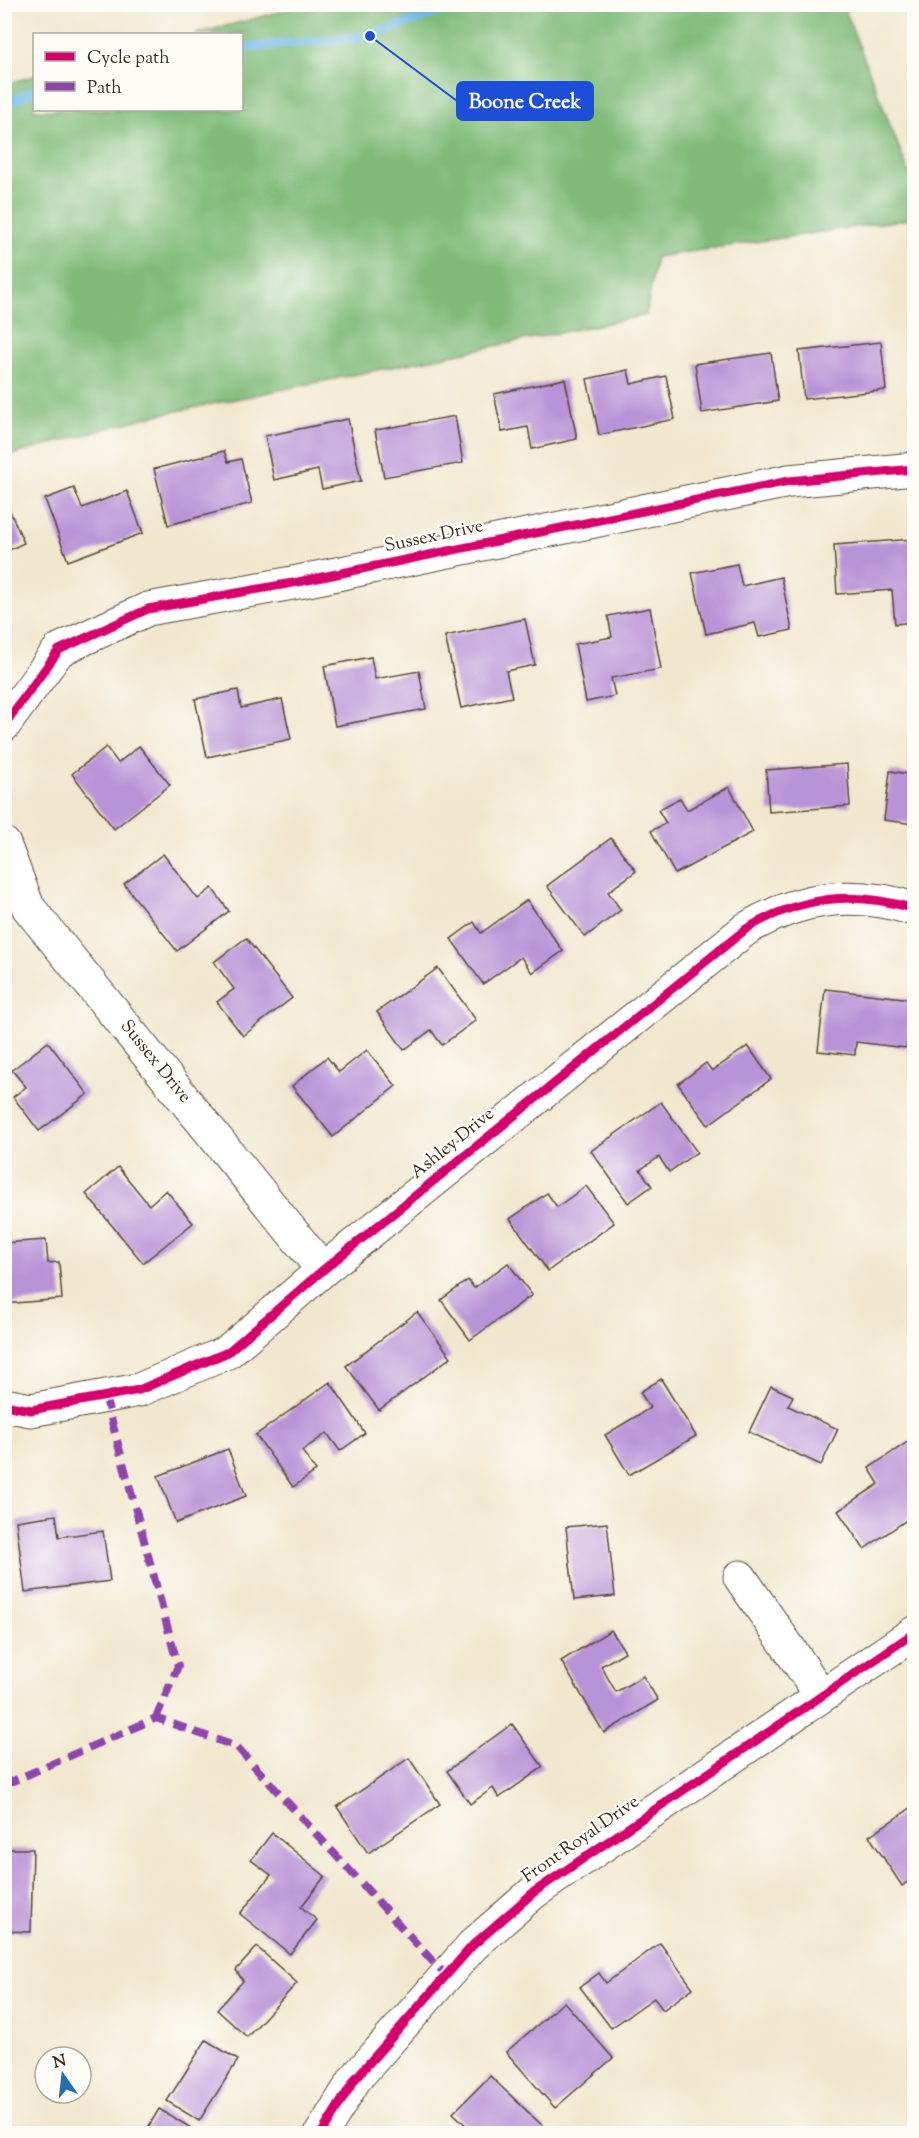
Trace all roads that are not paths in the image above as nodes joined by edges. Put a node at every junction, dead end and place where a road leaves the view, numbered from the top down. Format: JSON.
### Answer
{"nodes":[{"id":1,"x":915,"y":469,"type":"edge"},
{"id":2,"x":4,"y":725,"type":"edge"},
{"id":3,"x":4,"y":844,"type":"edge"},
{"id":4,"x":915,"y":909,"type":"edge"},
{"id":5,"x":323,"y":1270,"type":"junction"},
{"id":6,"x":4,"y":1405,"type":"edge"},
{"id":7,"x":740,"y":1576,"type":"dead end"},
{"id":8,"x":915,"y":1633,"type":"edge"},
{"id":9,"x":821,"y":1695,"type":"junction"},
{"id":10,"x":321,"y":2133,"type":"edge"}],
"edges":[{"from":1,"to":2,"type":"street","name":"Sussex Drive"},
{"from":3,"to":5,"type":"street","name":"Sussex Drive"},
{"from":4,"to":5,"type":"street","name":"Ashley Drive"},
{"from":5,"to":6,"type":"street","name":"Ashley Drive"},
{"from":7,"to":9,"type":"street"},
{"from":8,"to":9,"type":"street","name":"Front Royal Drive"},
{"from":9,"to":10,"type":"street","name":"Front Royal Drive"}]}
